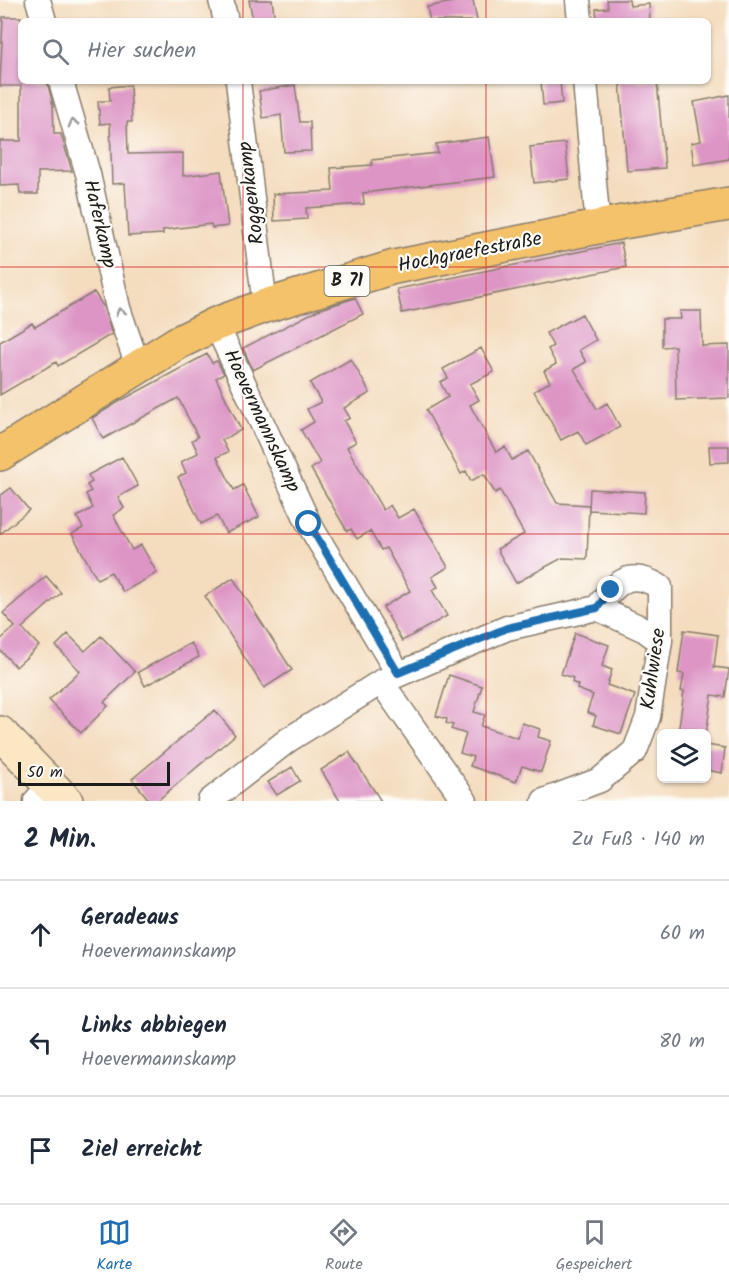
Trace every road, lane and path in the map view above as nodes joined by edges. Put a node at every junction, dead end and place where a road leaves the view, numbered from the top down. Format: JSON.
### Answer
{"nodes":[{"id":1,"x":38,"y":0,"type":"edge"},
{"id":2,"x":221,"y":0,"type":"edge"},
{"id":3,"x":578,"y":0,"type":"edge"},
{"id":4,"x":43,"y":18,"type":"edge"},
{"id":5,"x":225,"y":18,"type":"edge"},
{"id":6,"x":580,"y":18,"type":"edge"},
{"id":7,"x":62,"y":84,"type":"edge"},
{"id":8,"x":238,"y":84,"type":"edge"},
{"id":9,"x":585,"y":84,"type":"edge"},
{"id":10,"x":729,"y":204,"type":"edge"},
{"id":11,"x":598,"y":227,"type":"junction"},
{"id":12,"x":265,"y":306,"type":"junction"},
{"id":13,"x":216,"y":324,"type":"junction"},
{"id":14,"x":138,"y":368,"type":"junction"},
{"id":15,"x":0,"y":454,"type":"edge"},
{"id":16,"x":597,"y":608,"type":"junction"},
{"id":17,"x":660,"y":641,"type":"junction"},
{"id":18,"x":390,"y":678,"type":"junction"},
{"id":19,"x":0,"y":733,"type":"edge"},
{"id":20,"x":51,"y":796,"type":"edge"},
{"id":21,"x":210,"y":801,"type":"edge"},
{"id":22,"x":465,"y":801,"type":"edge"},
{"id":23,"x":544,"y":801,"type":"edge"}],
"edges":[{"from":1,"to":4,"type":"street"},
{"from":2,"to":5,"type":"street"},
{"from":3,"to":6,"type":"street"},
{"from":14,"to":7,"type":"street","name":"Haferkamp","one_way":true},
{"from":8,"to":12,"type":"street","name":"Roggenkamp"},
{"from":9,"to":11,"type":"street"},
{"from":10,"to":11,"type":"main road","name":"Hochgraefestraße","number":"B 71"},
{"from":11,"to":12,"type":"main road","name":"Hochgraefestraße","number":"B 71"},
{"from":12,"to":13,"type":"main road","name":"Hochgraefestraße","number":"B 71"},
{"from":13,"to":14,"type":"main road","name":"Hochgraefestraße","number":"B 71"},
{"from":13,"to":18,"type":"street","name":"Hoevermannskamp"},
{"from":14,"to":15,"type":"main road","name":"Hochgraefestraße","number":"B 71"},
{"from":16,"to":17,"type":"street"},
{"from":16,"to":17,"type":"street","name":"Kuhlwiese"},
{"from":16,"to":18,"type":"street"},
{"from":17,"to":23,"type":"street","name":"Kuhlwiese"},
{"from":18,"to":21,"type":"street"},
{"from":18,"to":22,"type":"street"},
{"from":19,"to":20,"type":"street"}]}
